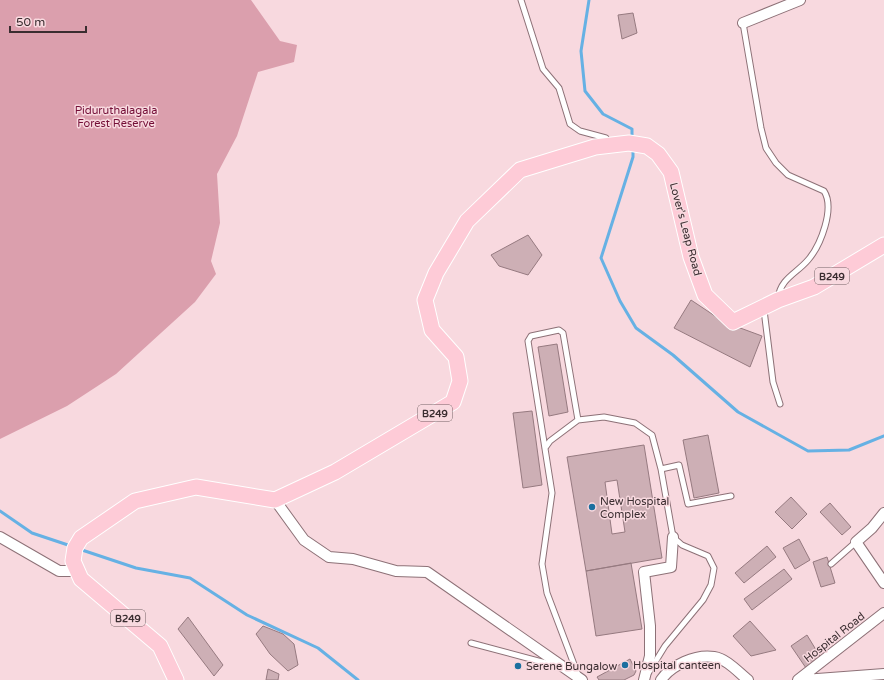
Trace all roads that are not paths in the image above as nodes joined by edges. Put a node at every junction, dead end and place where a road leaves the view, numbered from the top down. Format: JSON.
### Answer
{"nodes":[{"id":1,"x":521,"y":0,"type":"edge"},
{"id":2,"x":800,"y":0,"type":"edge"},
{"id":3,"x":743,"y":23,"type":"joint"},
{"id":4,"x":609,"y":145,"type":"junction"},
{"id":5,"x":884,"y":245,"type":"edge"},
{"id":6,"x":778,"y":300,"type":"junction"},
{"id":7,"x":764,"y":309,"type":"junction"},
{"id":8,"x":780,"y":404,"type":"dead end"},
{"id":9,"x":578,"y":420,"type":"junction"},
{"id":10,"x":545,"y":448,"type":"junction"},
{"id":11,"x":661,"y":469,"type":"junction"},
{"id":12,"x":731,"y":496,"type":"dead end"},
{"id":13,"x":275,"y":500,"type":"junction"},
{"id":14,"x":884,"y":513,"type":"edge"},
{"id":15,"x":0,"y":537,"type":"edge"},
{"id":16,"x":673,"y":537,"type":"junction"},
{"id":17,"x":856,"y":542,"type":"junction"},
{"id":18,"x":831,"y":564,"type":"dead end"},
{"id":19,"x":75,"y":566,"type":"junction"},
{"id":20,"x":884,"y":583,"type":"edge"},
{"id":21,"x":884,"y":613,"type":"edge"},
{"id":22,"x":471,"y":643,"type":"dead end"},
{"id":23,"x":568,"y":669,"type":"junction"},
{"id":24,"x":884,"y":674,"type":"edge"},
{"id":25,"x":580,"y":678,"type":"edge"},
{"id":26,"x":176,"y":680,"type":"edge"},
{"id":27,"x":644,"y":680,"type":"edge"},
{"id":28,"x":661,"y":680,"type":"edge"},
{"id":29,"x":748,"y":680,"type":"edge"},
{"id":30,"x":798,"y":680,"type":"edge"},
{"id":31,"x":804,"y":680,"type":"edge"}],
"edges":[{"from":1,"to":4,"type":"lane"},
{"from":2,"to":3,"type":"street"},
{"from":3,"to":6,"type":"lane"},
{"from":4,"to":7,"type":"main road","name":"Lover's Leap Road","number":"B249"},
{"from":4,"to":13,"type":"main road","number":"B249"},
{"from":5,"to":6,"type":"main road","name":"Lover's Leap Road","number":"B249"},
{"from":6,"to":7,"type":"main road","name":"Lover's Leap Road","number":"B249"},
{"from":7,"to":8,"type":"lane"},
{"from":9,"to":10,"type":"lane"},
{"from":9,"to":10,"type":"lane"},
{"from":9,"to":11,"type":"lane"},
{"from":10,"to":25,"type":"lane"},
{"from":11,"to":12,"type":"lane"},
{"from":11,"to":16,"type":"lane"},
{"from":13,"to":19,"type":"main road"},
{"from":13,"to":23,"type":"street"},
{"from":14,"to":17,"type":"street"},
{"from":15,"to":19,"type":"street"},
{"from":16,"to":27,"type":"street"},
{"from":16,"to":27,"type":"lane"},
{"from":17,"to":18,"type":"lane"},
{"from":17,"to":20,"type":"street"},
{"from":19,"to":26,"type":"main road","number":"B249"},
{"from":21,"to":30,"type":"street","name":"Hospital Road"},
{"from":22,"to":23,"type":"lane"},
{"from":23,"to":25,"type":"street"},
{"from":24,"to":31,"type":"street"},
{"from":28,"to":29,"type":"street"}]}
